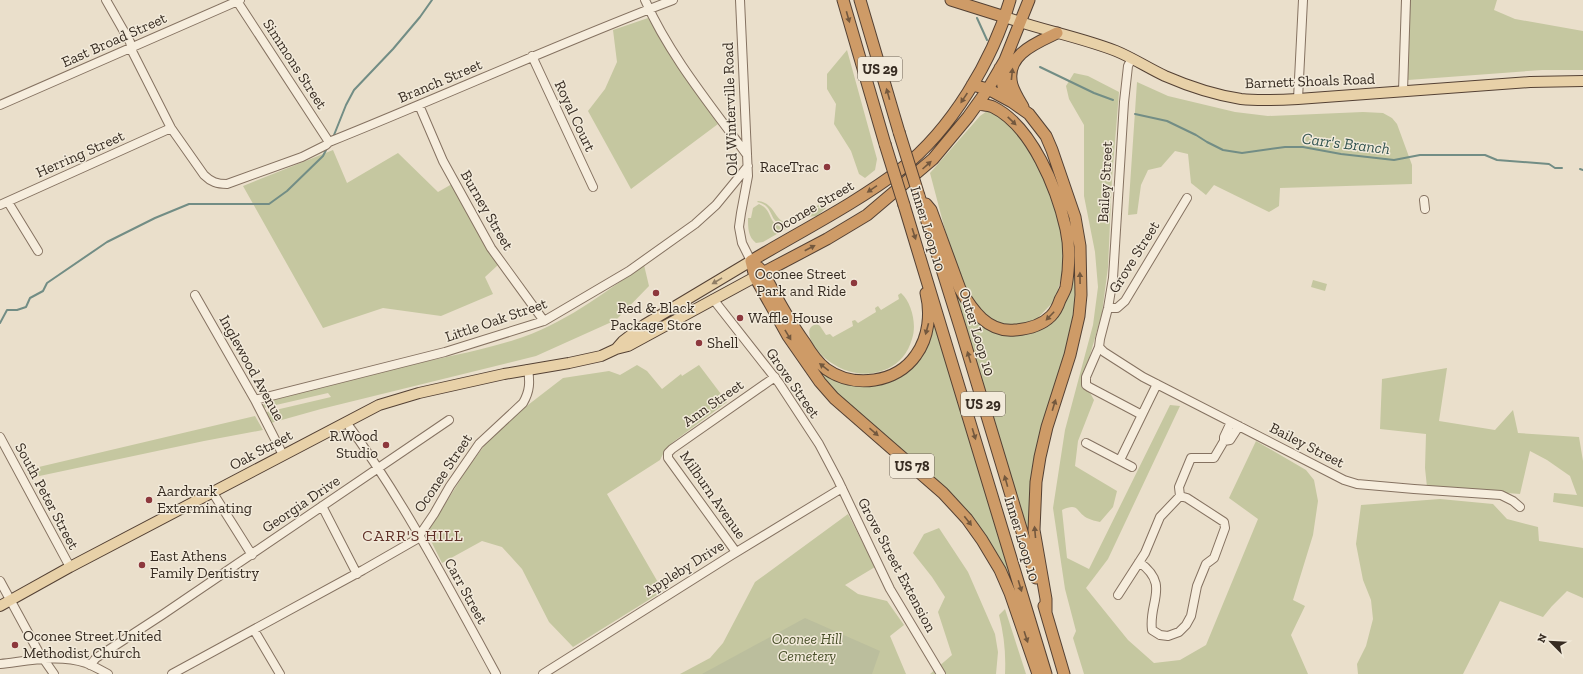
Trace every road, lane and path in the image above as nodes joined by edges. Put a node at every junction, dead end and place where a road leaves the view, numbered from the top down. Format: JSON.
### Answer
{"nodes":[{"id":1,"x":106,"y":0,"type":"edge"},
{"id":2,"x":238,"y":0,"type":"edge"},
{"id":3,"x":645,"y":0,"type":"edge"},
{"id":4,"x":673,"y":0,"type":"edge"},
{"id":5,"x":740,"y":0,"type":"edge"},
{"id":6,"x":843,"y":0,"type":"edge"},
{"id":7,"x":950,"y":0,"type":"edge"},
{"id":8,"x":1010,"y":0,"type":"edge"},
{"id":9,"x":1029,"y":0,"type":"edge"},
{"id":10,"x":1302,"y":0,"type":"edge"},
{"id":11,"x":1406,"y":0,"type":"edge"},
{"id":12,"x":861,"y":3,"type":"edge"},
{"id":13,"x":649,"y":9,"type":"junction"},
{"id":14,"x":1005,"y":17,"type":"junction"},
{"id":15,"x":1020,"y":23,"type":"junction"},
{"id":16,"x":1052,"y":31,"type":"junction"},
{"id":17,"x":131,"y":48,"type":"junction"},
{"id":18,"x":532,"y":56,"type":"junction"},
{"id":19,"x":1132,"y":58,"type":"junction"},
{"id":20,"x":1002,"y":64,"type":"junction"},
{"id":21,"x":1583,"y":81,"type":"edge"},
{"id":22,"x":972,"y":85,"type":"junction"},
{"id":23,"x":988,"y":89,"type":"junction"},
{"id":24,"x":1403,"y":91,"type":"junction"},
{"id":25,"x":1298,"y":99,"type":"junction"},
{"id":26,"x":1012,"y":102,"type":"junction"},
{"id":27,"x":978,"y":104,"type":"junction"},
{"id":28,"x":0,"y":105,"type":"edge"},
{"id":29,"x":419,"y":105,"type":"junction"},
{"id":30,"x":1024,"y":110,"type":"junction"},
{"id":31,"x":171,"y":128,"type":"junction"},
{"id":32,"x":329,"y":142,"type":"junction"},
{"id":33,"x":748,"y":156,"type":"junction"},
{"id":34,"x":748,"y":166,"type":"junction"},
{"id":35,"x":593,"y":188,"type":"dead end"},
{"id":36,"x":919,"y":196,"type":"junction"},
{"id":37,"x":1187,"y":198,"type":"dead end"},
{"id":38,"x":1424,"y":200,"type":"dead end"},
{"id":39,"x":4,"y":203,"type":"edge"},
{"id":40,"x":1425,"y":209,"type":"dead end"},
{"id":41,"x":38,"y":251,"type":"dead end"},
{"id":42,"x":751,"y":261,"type":"junction"},
{"id":43,"x":923,"y":263,"type":"junction"},
{"id":44,"x":775,"y":266,"type":"junction"},
{"id":45,"x":759,"y":275,"type":"junction"},
{"id":46,"x":195,"y":295,"type":"dead end"},
{"id":47,"x":713,"y":299,"type":"junction"},
{"id":48,"x":780,"y":302,"type":"junction"},
{"id":49,"x":1108,"y":308,"type":"junction"},
{"id":50,"x":544,"y":321,"type":"junction"},
{"id":51,"x":1099,"y":347,"type":"junction"},
{"id":52,"x":616,"y":349,"type":"junction"},
{"id":53,"x":528,"y":369,"type":"junction"},
{"id":54,"x":775,"y":377,"type":"junction"},
{"id":55,"x":1157,"y":384,"type":"junction"},
{"id":56,"x":255,"y":400,"type":"junction"},
{"id":57,"x":1142,"y":415,"type":"junction"},
{"id":58,"x":449,"y":420,"type":"dead end"},
{"id":59,"x":346,"y":422,"type":"junction"},
{"id":60,"x":1231,"y":422,"type":"junction"},
{"id":61,"x":1239,"y":426,"type":"junction"},
{"id":62,"x":0,"y":437,"type":"edge"},
{"id":63,"x":1224,"y":441,"type":"junction"},
{"id":64,"x":1086,"y":444,"type":"dead end"},
{"id":65,"x":668,"y":453,"type":"joint"},
{"id":66,"x":283,"y":455,"type":"junction"},
{"id":67,"x":1120,"y":460,"type":"junction"},
{"id":68,"x":1132,"y":467,"type":"dead end"},
{"id":69,"x":378,"y":469,"type":"junction"},
{"id":70,"x":842,"y":488,"type":"junction"},
{"id":71,"x":213,"y":493,"type":"junction"},
{"id":72,"x":1180,"y":496,"type":"junction"},
{"id":73,"x":322,"y":506,"type":"junction"},
{"id":74,"x":1520,"y":507,"type":"dead end"},
{"id":75,"x":419,"y":536,"type":"junction"},
{"id":76,"x":736,"y":552,"type":"junction"},
{"id":77,"x":252,"y":555,"type":"junction"},
{"id":78,"x":1139,"y":562,"type":"junction"},
{"id":79,"x":70,"y":568,"type":"junction"},
{"id":80,"x":357,"y":574,"type":"junction"},
{"id":81,"x":0,"y":581,"type":"edge"},
{"id":82,"x":1118,"y":595,"type":"dead end"},
{"id":83,"x":11,"y":600,"type":"junction"},
{"id":84,"x":0,"y":606,"type":"edge"},
{"id":85,"x":1046,"y":612,"type":"junction"},
{"id":86,"x":254,"y":630,"type":"junction"},
{"id":87,"x":43,"y":659,"type":"junction"},
{"id":88,"x":0,"y":664,"type":"edge"},
{"id":89,"x":90,"y":665,"type":"junction"},
{"id":90,"x":54,"y":674,"type":"edge"},
{"id":91,"x":108,"y":674,"type":"edge"},
{"id":92,"x":172,"y":674,"type":"edge"},
{"id":93,"x":280,"y":674,"type":"edge"},
{"id":94,"x":496,"y":674,"type":"edge"},
{"id":95,"x":543,"y":674,"type":"edge"},
{"id":96,"x":941,"y":674,"type":"edge"},
{"id":97,"x":1038,"y":674,"type":"edge"},
{"id":98,"x":1046,"y":674,"type":"edge"},
{"id":99,"x":1064,"y":674,"type":"edge"}],
"edges":[{"from":1,"to":17,"type":"street"},
{"from":2,"to":17,"type":"street","name":"East Broad Street"},
{"from":2,"to":32,"type":"street","name":"Simmons Street"},
{"from":3,"to":13,"type":"street"},
{"from":4,"to":13,"type":"street","name":"Branch Street"},
{"from":5,"to":33,"type":"street","name":"Old Winterville Road"},
{"from":6,"to":43,"type":"highway","name":"Inner Loop 10","number":"US 29","one_way":true,"bridge":true},
{"from":7,"to":14,"type":"highway"},
{"from":8,"to":14,"type":"highway","name":"Oconee Street"},
{"from":9,"to":15,"type":"highway"},
{"from":10,"to":25,"type":"street"},
{"from":11,"to":24,"type":"street"},
{"from":36,"to":12,"type":"highway","name":"Outer Loop 10","number":"US 29","one_way":true,"bridge":true},
{"from":13,"to":18,"type":"street","name":"Branch Street"},
{"from":13,"to":33,"type":"street"},
{"from":14,"to":15,"type":"main road","name":"Barnett Shoals Road"},
{"from":14,"to":22,"type":"highway","name":"Oconee Street"},
{"from":15,"to":16,"type":"main road","name":"Barnett Shoals Road"},
{"from":15,"to":20,"type":"highway"},
{"from":16,"to":19,"type":"main road","name":"Barnett Shoals Road"},
{"from":16,"to":20,"type":"highway"},
{"from":30,"to":16,"type":"highway","one_way":true},
{"from":17,"to":28,"type":"street","name":"East Broad Street"},
{"from":17,"to":31,"type":"street"},
{"from":18,"to":29,"type":"street","name":"Branch Street"},
{"from":18,"to":35,"type":"street","name":"Royal Court"},
{"from":19,"to":25,"type":"main road","name":"Barnett Shoals Road"},
{"from":19,"to":49,"type":"street","name":"Bailey Street"},
{"from":20,"to":23,"type":"highway","name":"Oconee Street"},
{"from":20,"to":26,"type":"highway"},
{"from":21,"to":24,"type":"main road","name":"Barnett Shoals Road"},
{"from":22,"to":23,"type":"highway"},
{"from":22,"to":42,"type":"highway","name":"Oconee Street","one_way":true},
{"from":23,"to":26,"type":"highway"},
{"from":23,"to":27,"type":"highway","name":"Oconee Street"},
{"from":24,"to":25,"type":"main road","name":"Barnett Shoals Road"},
{"from":26,"to":30,"type":"highway"},
{"from":27,"to":36,"type":"highway","one_way":true},
{"from":44,"to":27,"type":"highway","name":"Oconee Street","one_way":true},
{"from":29,"to":32,"type":"street","name":"Branch Street"},
{"from":29,"to":50,"type":"street","name":"Burney Street"},
{"from":85,"to":30,"type":"highway","one_way":true},
{"from":31,"to":32,"type":"street","name":"Branch Street"},
{"from":31,"to":39,"type":"street","name":"Herring Street"},
{"from":33,"to":34,"type":"street","name":"Old Winterville Road"},
{"from":34,"to":42,"type":"street","name":"Old Winterville Road"},
{"from":34,"to":50,"type":"street","name":"Little Oak Street"},
{"from":85,"to":36,"type":"highway","name":"Outer Loop 10","number":"US 29","one_way":true},
{"from":37,"to":49,"type":"street","name":"Grove Street"},
{"from":38,"to":40,"type":"street"},
{"from":39,"to":41,"type":"street"},
{"from":42,"to":45,"type":"highway","number":"US 78"},
{"from":42,"to":52,"type":"main road","name":"Oconee Street","one_way":true},
{"from":43,"to":48,"type":"highway","one_way":true},
{"from":43,"to":98,"type":"highway","name":"Inner Loop 10","number":"US 29","one_way":true},
{"from":44,"to":45,"type":"highway","name":"Oconee Street"},
{"from":44,"to":48,"type":"highway"},
{"from":45,"to":47,"type":"main road","name":"Oconee Street"},
{"from":45,"to":48,"type":"highway"},
{"from":45,"to":97,"type":"highway","number":"US 78","one_way":true},
{"from":46,"to":56,"type":"street","name":"Inglewood Avenue"},
{"from":47,"to":52,"type":"main road","name":"Oconee Street"},
{"from":47,"to":54,"type":"street","name":"Grove Street"},
{"from":49,"to":51,"type":"street","name":"Grove Street"},
{"from":50,"to":56,"type":"street","name":"Little Oak Street"},
{"from":51,"to":55,"type":"street","name":"Bailey Street"},
{"from":51,"to":57,"type":"street","name":"Grove Street"},
{"from":52,"to":53,"type":"main road","name":"Oconee Street"},
{"from":53,"to":59,"type":"main road","name":"Oak Street"},
{"from":53,"to":75,"type":"street","name":"Oconee Street"},
{"from":54,"to":65,"type":"street","name":"Ann Street"},
{"from":54,"to":70,"type":"street","name":"Grove Street"},
{"from":55,"to":57,"type":"street"},
{"from":55,"to":60,"type":"street","name":"Bailey Street"},
{"from":56,"to":66,"type":"street","name":"Inglewood Avenue"},
{"from":57,"to":67,"type":"street"},
{"from":58,"to":69,"type":"street","name":"Georgia Drive"},
{"from":59,"to":66,"type":"main road","name":"Oak Street"},
{"from":59,"to":69,"type":"street","name":"Carr Street"},
{"from":60,"to":61,"type":"street","name":"Bailey Street"},
{"from":60,"to":63,"type":"street"},
{"from":61,"to":63,"type":"street"},
{"from":61,"to":74,"type":"street","name":"Bailey Street"},
{"from":62,"to":79,"type":"street","name":"South Peter Street"},
{"from":63,"to":72,"type":"street"},
{"from":64,"to":67,"type":"street"},
{"from":65,"to":76,"type":"street","name":"Milburn Avenue"},
{"from":66,"to":71,"type":"main road","name":"Oak Street"},
{"from":67,"to":68,"type":"street"},
{"from":69,"to":73,"type":"street","name":"Georgia Drive"},
{"from":69,"to":75,"type":"street","name":"Carr Street"},
{"from":70,"to":76,"type":"street","name":"Appleby Drive"},
{"from":70,"to":96,"type":"street","name":"Grove Street Extension"},
{"from":71,"to":77,"type":"street"},
{"from":71,"to":79,"type":"main road","name":"Oak Street"},
{"from":72,"to":78,"type":"street"},
{"from":72,"to":78,"type":"street"},
{"from":73,"to":77,"type":"street","name":"Georgia Drive"},
{"from":73,"to":80,"type":"street"},
{"from":75,"to":80,"type":"street","name":"Oconee Street"},
{"from":75,"to":94,"type":"street","name":"Carr Street"},
{"from":76,"to":95,"type":"street","name":"Appleby Drive"},
{"from":77,"to":89,"type":"street","name":"Georgia Drive"},
{"from":78,"to":82,"type":"street"},
{"from":79,"to":83,"type":"main road","name":"Oak Street"},
{"from":80,"to":86,"type":"street","name":"Oconee Street"},
{"from":81,"to":83,"type":"street"},
{"from":83,"to":84,"type":"main road","name":"Oak Street"},
{"from":83,"to":87,"type":"street"},
{"from":85,"to":99,"type":"highway","name":"Outer Loop 10","number":"US 29"},
{"from":86,"to":92,"type":"street","name":"Oconee Street"},
{"from":86,"to":93,"type":"street"},
{"from":87,"to":88,"type":"street"},
{"from":87,"to":89,"type":"street"},
{"from":87,"to":90,"type":"street"},
{"from":89,"to":91,"type":"street"}]}
